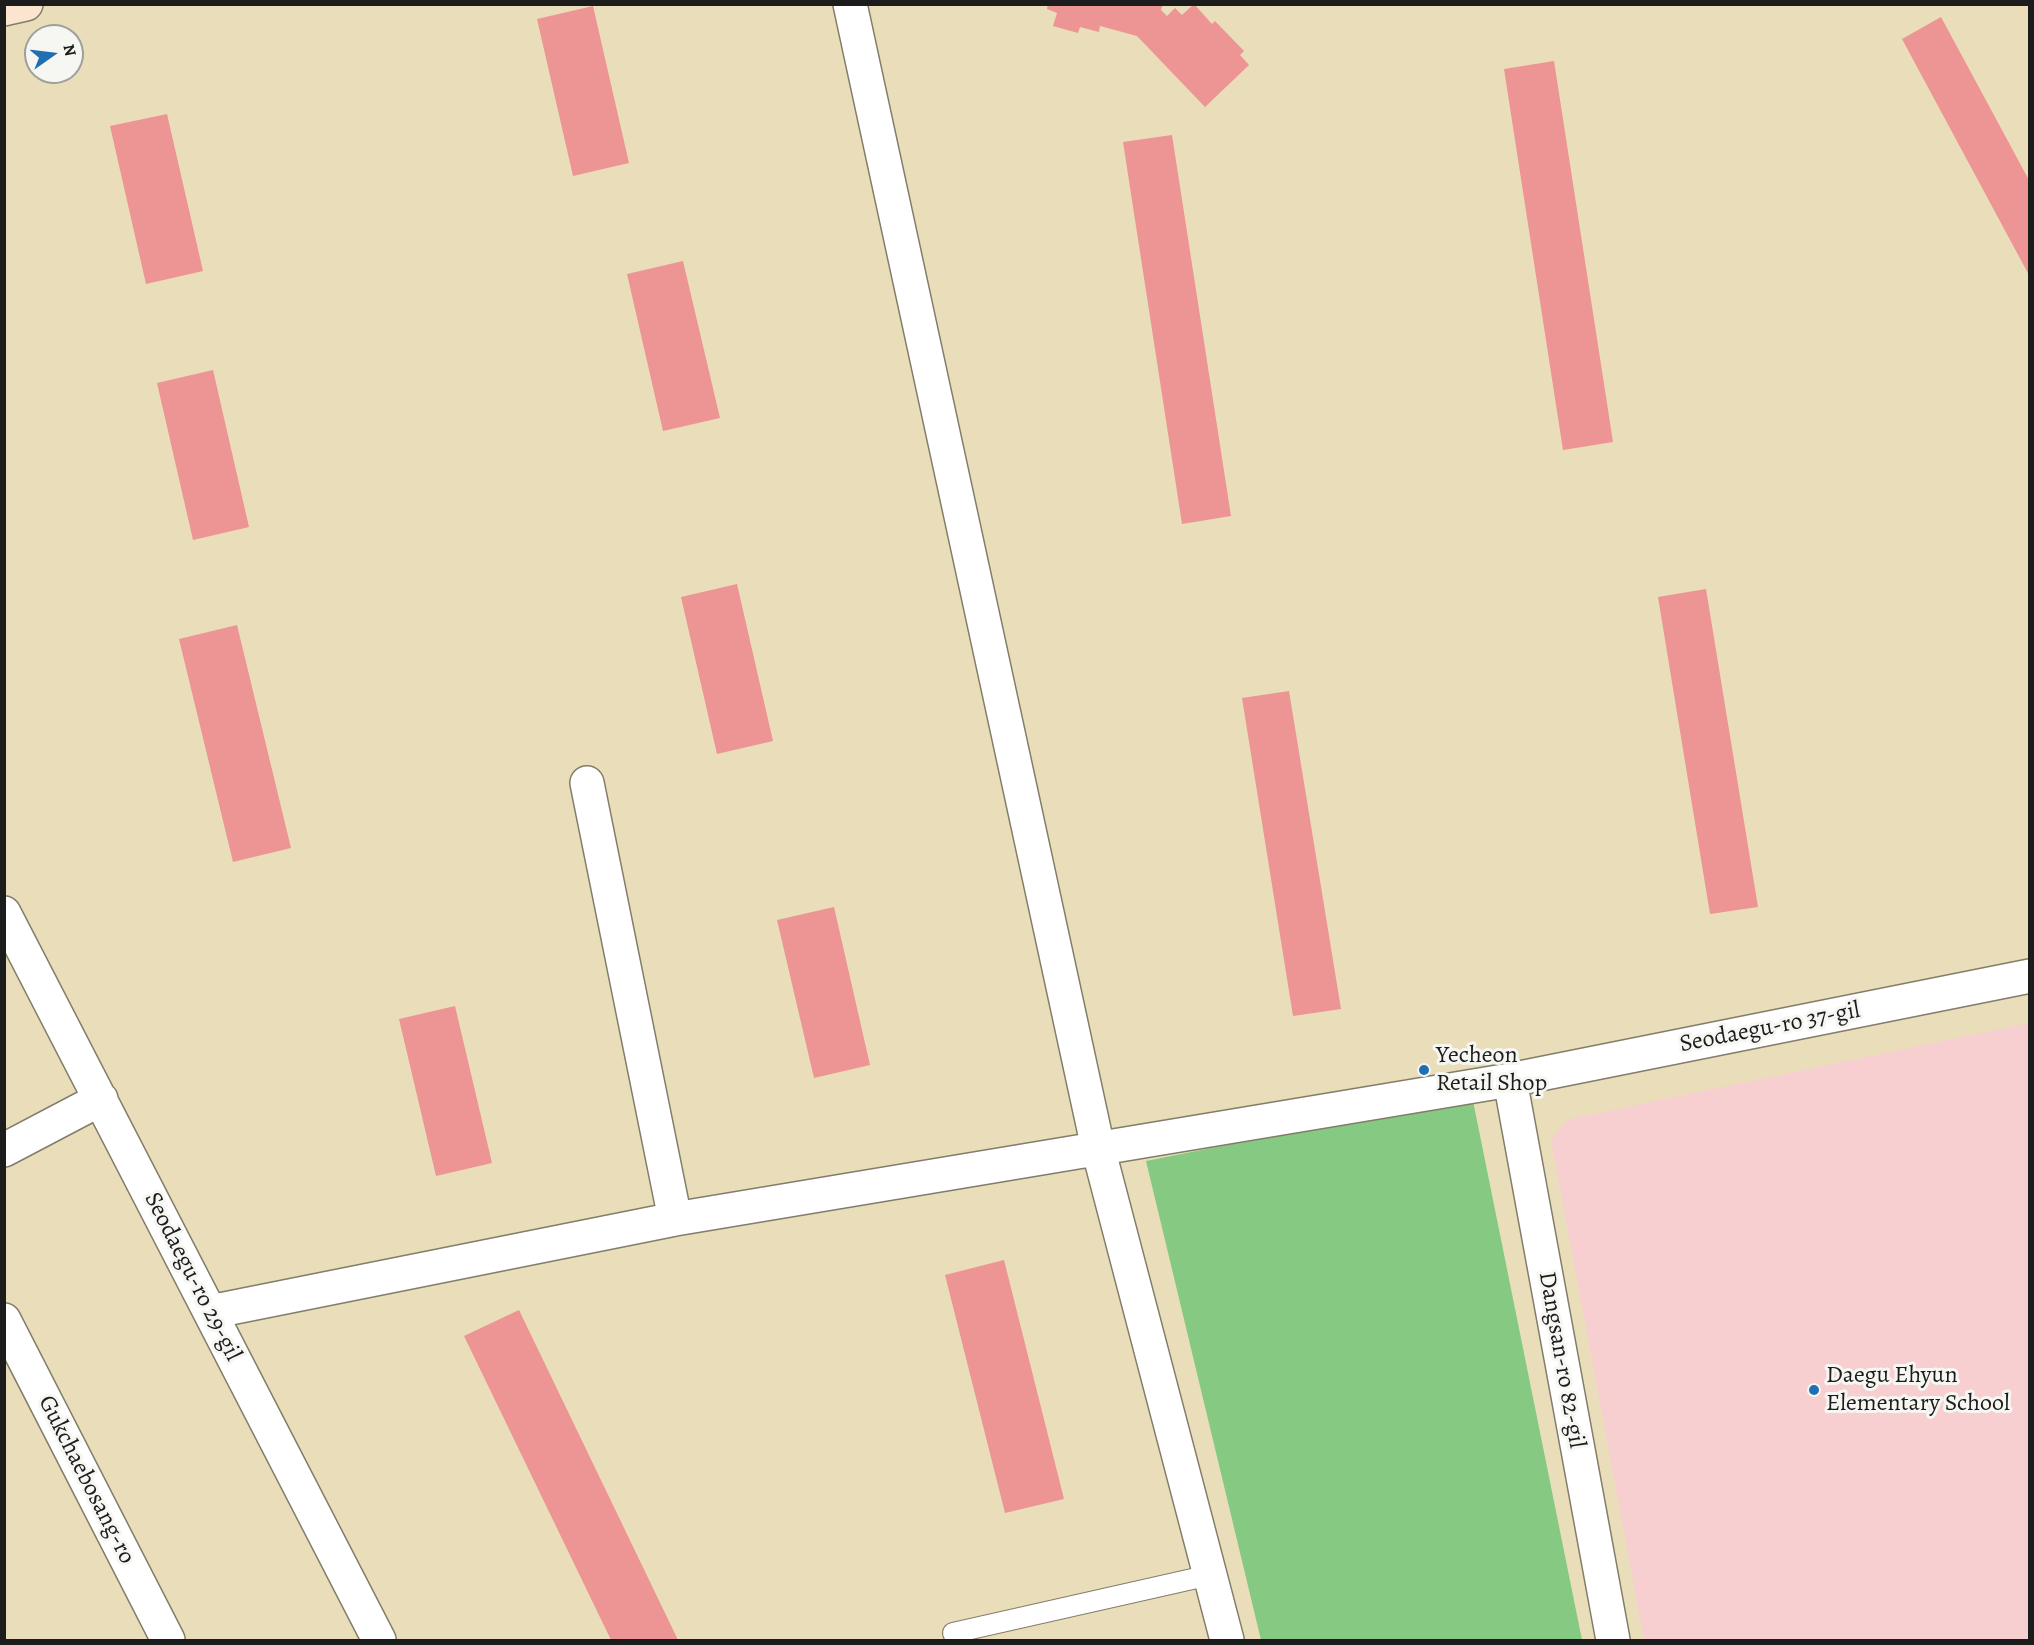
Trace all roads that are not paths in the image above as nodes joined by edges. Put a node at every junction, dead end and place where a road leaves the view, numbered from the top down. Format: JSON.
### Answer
{"nodes":[{"id":1,"x":26,"y":4,"type":"edge"},
{"id":2,"x":850,"y":4,"type":"edge"},
{"id":3,"x":4,"y":9,"type":"edge"},
{"id":4,"x":587,"y":783,"type":"dead end"},
{"id":5,"x":4,"y":913,"type":"edge"},
{"id":6,"x":2030,"y":976,"type":"edge"},
{"id":7,"x":1510,"y":1080,"type":"junction"},
{"id":8,"x":101,"y":1099,"type":"junction"},
{"id":9,"x":1098,"y":1148,"type":"junction"},
{"id":10,"x":4,"y":1150,"type":"edge"},
{"id":11,"x":675,"y":1219,"type":"junction"},
{"id":12,"x":210,"y":1312,"type":"junction"},
{"id":13,"x":4,"y":1320,"type":"edge"},
{"id":14,"x":1210,"y":1575,"type":"junction"},
{"id":15,"x":953,"y":1633,"type":"dead end"},
{"id":16,"x":168,"y":1641,"type":"edge"},
{"id":17,"x":379,"y":1641,"type":"edge"},
{"id":18,"x":1227,"y":1641,"type":"edge"},
{"id":19,"x":1613,"y":1641,"type":"edge"}],
"edges":[{"from":1,"to":3,"type":"main road"},
{"from":2,"to":9,"type":"street"},
{"from":4,"to":11,"type":"street"},
{"from":5,"to":8,"type":"street","name":"Seodaegu-ro 29-gil"},
{"from":6,"to":7,"type":"street","name":"Seodaegu-ro 37-gil"},
{"from":7,"to":9,"type":"street","name":"Seodaegu-ro 37-gil"},
{"from":7,"to":19,"type":"street","name":"Dangsan-ro 82-gil"},
{"from":8,"to":10,"type":"street"},
{"from":8,"to":12,"type":"street","name":"Seodaegu-ro 29-gil"},
{"from":9,"to":11,"type":"street","name":"Seodaegu-ro 37-gil"},
{"from":9,"to":14,"type":"street"},
{"from":11,"to":12,"type":"street","name":"Seodaegu-ro 37-gil"},
{"from":12,"to":17,"type":"street","name":"Seodaegu-ro 29-gil"},
{"from":13,"to":16,"type":"street","name":"Gukchaebosang-ro"},
{"from":14,"to":15,"type":"lane"},
{"from":14,"to":18,"type":"street"}]}
